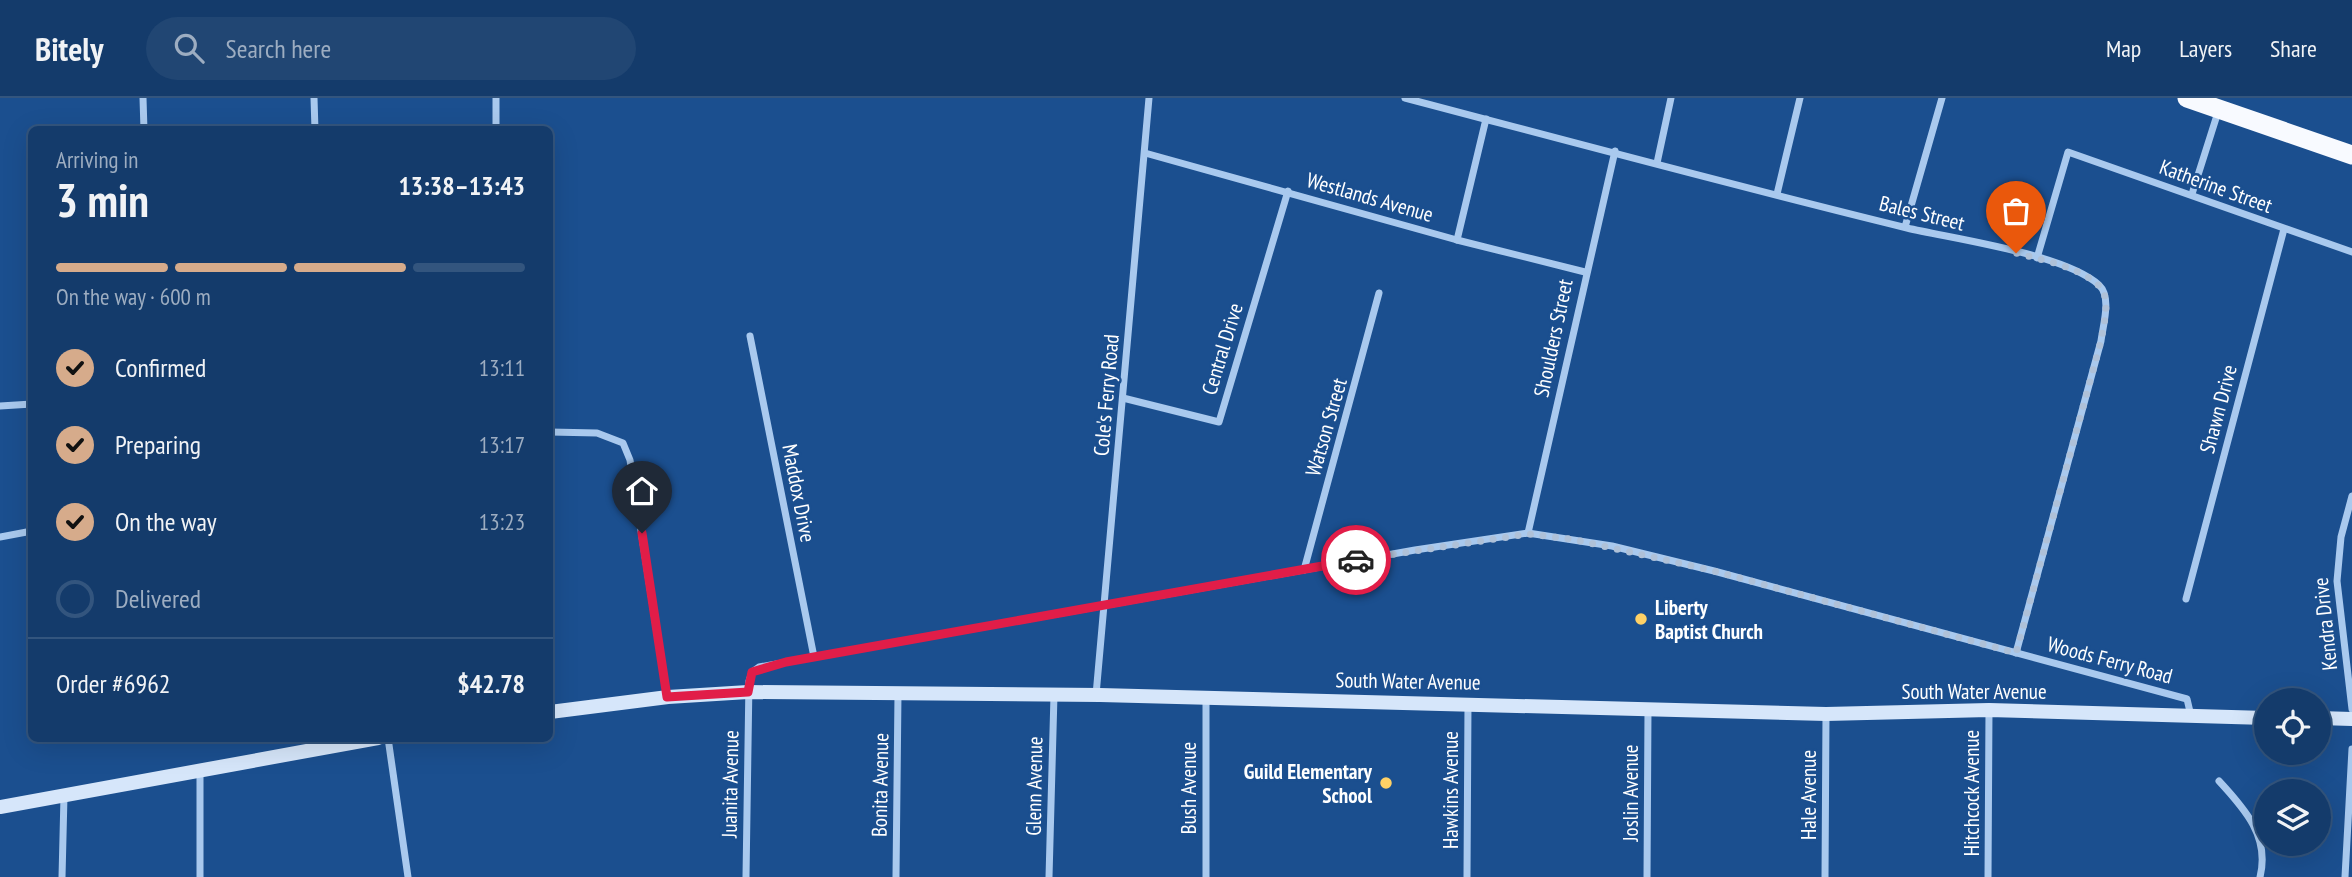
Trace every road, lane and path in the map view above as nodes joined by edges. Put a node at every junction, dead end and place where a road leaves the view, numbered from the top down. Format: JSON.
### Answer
{"nodes":[{"id":1,"x":143,"y":98,"type":"edge"},
{"id":2,"x":314,"y":98,"type":"edge"},
{"id":3,"x":496,"y":98,"type":"edge"},
{"id":4,"x":1149,"y":98,"type":"edge"},
{"id":5,"x":1405,"y":98,"type":"edge"},
{"id":6,"x":1671,"y":98,"type":"edge"},
{"id":7,"x":1800,"y":98,"type":"edge"},
{"id":8,"x":1942,"y":98,"type":"edge"},
{"id":9,"x":2187,"y":98,"type":"edge"},
{"id":10,"x":2219,"y":109,"type":"junction"},
{"id":11,"x":1486,"y":119,"type":"junction"},
{"id":12,"x":144,"y":126,"type":"edge"},
{"id":13,"x":315,"y":126,"type":"edge"},
{"id":14,"x":496,"y":126,"type":"edge"},
{"id":15,"x":1615,"y":150,"type":"junction"},
{"id":16,"x":1145,"y":153,"type":"junction"},
{"id":17,"x":2352,"y":155,"type":"edge"},
{"id":18,"x":1657,"y":163,"type":"junction"},
{"id":19,"x":1288,"y":191,"type":"junction"},
{"id":20,"x":1777,"y":194,"type":"junction"},
{"id":21,"x":2192,"y":194,"type":"junction"},
{"id":22,"x":1905,"y":227,"type":"junction"},
{"id":23,"x":2284,"y":229,"type":"junction"},
{"id":24,"x":1457,"y":240,"type":"junction"},
{"id":25,"x":2352,"y":252,"type":"edge"},
{"id":26,"x":2038,"y":258,"type":"junction"},
{"id":27,"x":1585,"y":272,"type":"junction"},
{"id":28,"x":1380,"y":293,"type":"dead end"},
{"id":29,"x":750,"y":336,"type":"dead end"},
{"id":30,"x":1123,"y":398,"type":"junction"},
{"id":31,"x":28,"y":404,"type":"edge"},
{"id":32,"x":0,"y":406,"type":"edge"},
{"id":33,"x":553,"y":432,"type":"edge"},
{"id":34,"x":2352,"y":496,"type":"edge"},
{"id":35,"x":28,"y":532,"type":"edge"},
{"id":36,"x":1528,"y":534,"type":"junction"},
{"id":37,"x":0,"y":537,"type":"edge"},
{"id":38,"x":1304,"y":570,"type":"junction"},
{"id":39,"x":2186,"y":599,"type":"dead end"},
{"id":40,"x":1105,"y":604,"type":"junction"},
{"id":41,"x":2352,"y":630,"type":"edge"},
{"id":42,"x":2343,"y":631,"type":"junction"},
{"id":43,"x":2016,"y":653,"type":"junction"},
{"id":44,"x":814,"y":657,"type":"junction"},
{"id":45,"x":748,"y":692,"type":"junction"},
{"id":46,"x":898,"y":694,"type":"junction"},
{"id":47,"x":1054,"y":695,"type":"junction"},
{"id":48,"x":1096,"y":695,"type":"junction"},
{"id":49,"x":667,"y":697,"type":"junction"},
{"id":50,"x":1206,"y":699,"type":"junction"},
{"id":51,"x":1468,"y":703,"type":"junction"},
{"id":52,"x":2352,"y":709,"type":"edge"},
{"id":53,"x":1648,"y":710,"type":"junction"},
{"id":54,"x":1989,"y":710,"type":"junction"},
{"id":55,"x":553,"y":712,"type":"edge"},
{"id":56,"x":1826,"y":714,"type":"junction"},
{"id":57,"x":2192,"y":717,"type":"junction"},
{"id":58,"x":2254,"y":718,"type":"edge"},
{"id":59,"x":2331,"y":719,"type":"edge"},
{"id":60,"x":2352,"y":719,"type":"edge"},
{"id":61,"x":389,"y":742,"type":"edge"},
{"id":62,"x":337,"y":743,"type":"edge"},
{"id":63,"x":2352,"y":749,"type":"edge"},
{"id":64,"x":200,"y":772,"type":"junction"},
{"id":65,"x":2220,"y":781,"type":"dead end"},
{"id":66,"x":64,"y":796,"type":"junction"},
{"id":67,"x":0,"y":807,"type":"edge"},
{"id":68,"x":62,"y":877,"type":"edge"},
{"id":69,"x":201,"y":877,"type":"edge"},
{"id":70,"x":408,"y":877,"type":"edge"},
{"id":71,"x":746,"y":877,"type":"edge"},
{"id":72,"x":896,"y":877,"type":"edge"},
{"id":73,"x":1049,"y":877,"type":"edge"},
{"id":74,"x":1206,"y":877,"type":"edge"},
{"id":75,"x":1467,"y":877,"type":"edge"},
{"id":76,"x":1647,"y":877,"type":"edge"},
{"id":77,"x":1825,"y":877,"type":"edge"},
{"id":78,"x":1988,"y":877,"type":"edge"},
{"id":79,"x":2260,"y":877,"type":"edge"},
{"id":80,"x":2345,"y":877,"type":"edge"}],
"edges":[{"from":1,"to":12,"type":"street"},
{"from":2,"to":13,"type":"street"},
{"from":3,"to":14,"type":"street"},
{"from":4,"to":16,"type":"street","name":"Cole's Ferry Road"},
{"from":5,"to":11,"type":"street","name":"Bales Street"},
{"from":6,"to":18,"type":"street"},
{"from":7,"to":20,"type":"street"},
{"from":8,"to":22,"type":"street"},
{"from":9,"to":10,"type":"highway"},
{"from":10,"to":17,"type":"highway"},
{"from":10,"to":21,"type":"street"},
{"from":11,"to":15,"type":"street","name":"Bales Street"},
{"from":11,"to":24,"type":"street"},
{"from":15,"to":18,"type":"street","name":"Bales Street"},
{"from":15,"to":27,"type":"street","name":"Shoulders Street"},
{"from":16,"to":19,"type":"street","name":"Westlands Avenue"},
{"from":16,"to":30,"type":"street","name":"Cole's Ferry Road"},
{"from":18,"to":20,"type":"street","name":"Bales Street"},
{"from":19,"to":24,"type":"street","name":"Westlands Avenue"},
{"from":19,"to":30,"type":"street","name":"Central Drive"},
{"from":20,"to":22,"type":"street","name":"Bales Street"},
{"from":21,"to":23,"type":"street","name":"Katherine Street"},
{"from":21,"to":26,"type":"street","name":"Katherine Street"},
{"from":22,"to":26,"type":"street","name":"Bales Street"},
{"from":23,"to":25,"type":"street","name":"Katherine Street"},
{"from":23,"to":39,"type":"street","name":"Shawn Drive"},
{"from":24,"to":27,"type":"street","name":"Westlands Avenue"},
{"from":26,"to":43,"type":"street","name":"Bales Street"},
{"from":27,"to":36,"type":"street","name":"Shoulders Street"},
{"from":28,"to":38,"type":"street","name":"Watson Street"},
{"from":29,"to":44,"type":"street","name":"Maddox Drive"},
{"from":30,"to":40,"type":"street","name":"Cole's Ferry Road"},
{"from":31,"to":32,"type":"street"},
{"from":33,"to":49,"type":"street"},
{"from":34,"to":42,"type":"street","name":"Kendra Drive"},
{"from":35,"to":37,"type":"street"},
{"from":36,"to":38,"type":"street","name":"Woods Ferry Road"},
{"from":36,"to":43,"type":"street","name":"Woods Ferry Road"},
{"from":38,"to":40,"type":"street","name":"Woods Ferry Road"},
{"from":40,"to":44,"type":"street","name":"Woods Ferry Road"},
{"from":40,"to":48,"type":"street","name":"Cole's Ferry Road"},
{"from":41,"to":42,"type":"street"},
{"from":42,"to":52,"type":"street","name":"Kendra Drive"},
{"from":43,"to":57,"type":"street","name":"Woods Ferry Road"},
{"from":44,"to":45,"type":"street","name":"Woods Ferry Road"},
{"from":45,"to":46,"type":"main road","name":"South Water Avenue"},
{"from":45,"to":49,"type":"main road","name":"South Water Avenue"},
{"from":45,"to":71,"type":"street","name":"Juanita Avenue"},
{"from":46,"to":47,"type":"main road","name":"South Water Avenue"},
{"from":46,"to":72,"type":"street","name":"Bonita Avenue"},
{"from":47,"to":48,"type":"main road","name":"South Water Avenue"},
{"from":47,"to":73,"type":"street","name":"Glenn Avenue"},
{"from":48,"to":50,"type":"main road","name":"South Water Avenue"},
{"from":49,"to":55,"type":"main road","name":"South Water Avenue"},
{"from":50,"to":51,"type":"main road","name":"South Water Avenue"},
{"from":50,"to":74,"type":"street","name":"Bush Avenue"},
{"from":51,"to":53,"type":"main road","name":"South Water Avenue"},
{"from":51,"to":75,"type":"street","name":"Hawkins Avenue"},
{"from":53,"to":56,"type":"main road","name":"South Water Avenue"},
{"from":53,"to":76,"type":"street","name":"Joslin Avenue"},
{"from":54,"to":56,"type":"main road","name":"South Water Avenue"},
{"from":54,"to":57,"type":"main road","name":"South Water Avenue"},
{"from":54,"to":78,"type":"street","name":"Hitchcock Avenue"},
{"from":56,"to":77,"type":"street","name":"Hale Avenue"},
{"from":57,"to":58,"type":"main road","name":"South Water Avenue"},
{"from":59,"to":60,"type":"main road"},
{"from":61,"to":70,"type":"street"},
{"from":62,"to":64,"type":"main road"},
{"from":63,"to":80,"type":"street"},
{"from":64,"to":66,"type":"main road"},
{"from":64,"to":69,"type":"street"},
{"from":65,"to":79,"type":"street"},
{"from":66,"to":67,"type":"main road"},
{"from":66,"to":68,"type":"street"}]}
